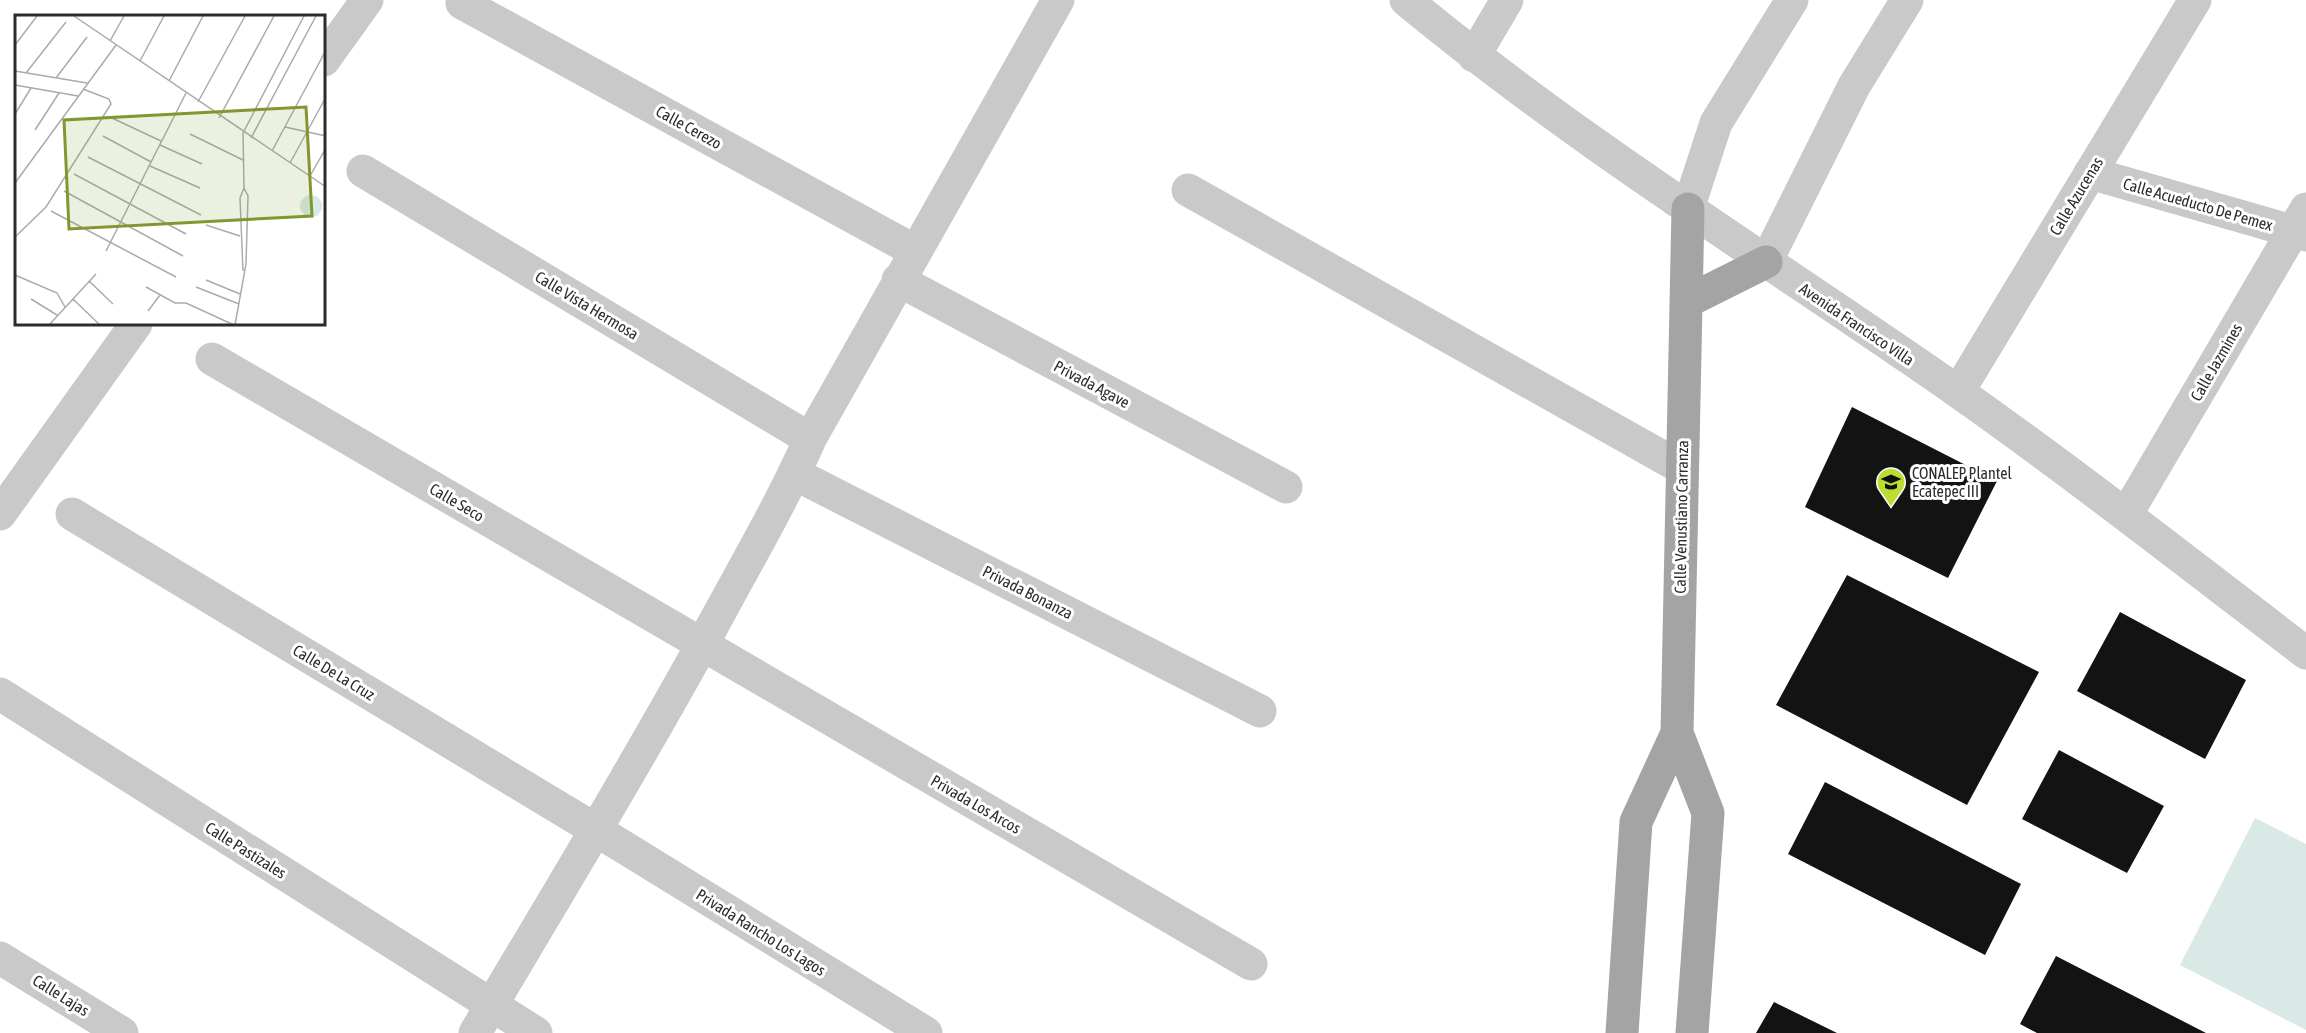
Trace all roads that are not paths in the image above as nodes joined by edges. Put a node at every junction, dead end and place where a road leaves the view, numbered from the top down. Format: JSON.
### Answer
{"nodes":[{"id":1,"x":367,"y":0,"type":"edge"},
{"id":2,"x":1058,"y":0,"type":"edge"},
{"id":3,"x":1406,"y":0,"type":"edge"},
{"id":4,"x":1507,"y":0,"type":"edge"},
{"id":5,"x":1792,"y":0,"type":"edge"},
{"id":6,"x":1907,"y":0,"type":"edge"},
{"id":7,"x":2194,"y":0,"type":"edge"},
{"id":8,"x":462,"y":3,"type":"dead end"},
{"id":9,"x":1473,"y":56,"type":"junction"},
{"id":10,"x":326,"y":57,"type":"edge"},
{"id":11,"x":363,"y":171,"type":"dead end"},
{"id":12,"x":2090,"y":173,"type":"junction"},
{"id":13,"x":1188,"y":190,"type":"dead end"},
{"id":14,"x":1688,"y":209,"type":"junction"},
{"id":15,"x":2301,"y":225,"type":"edge"},
{"id":16,"x":915,"y":250,"type":"junction"},
{"id":17,"x":1766,"y":262,"type":"junction"},
{"id":18,"x":898,"y":280,"type":"junction"},
{"id":19,"x":1688,"y":301,"type":"junction"},
{"id":20,"x":135,"y":326,"type":"edge"},
{"id":21,"x":212,"y":359,"type":"dead end"},
{"id":22,"x":1958,"y":392,"type":"junction"},
{"id":23,"x":810,"y":439,"type":"junction"},
{"id":24,"x":1682,"y":468,"type":"junction"},
{"id":25,"x":795,"y":474,"type":"junction"},
{"id":26,"x":1286,"y":487,"type":"dead end"},
{"id":27,"x":0,"y":514,"type":"edge"},
{"id":28,"x":72,"y":514,"type":"dead end"},
{"id":29,"x":2126,"y":515,"type":"junction"},
{"id":30,"x":702,"y":645,"type":"junction"},
{"id":31,"x":2306,"y":653,"type":"edge"},
{"id":32,"x":0,"y":694,"type":"edge"},
{"id":33,"x":1260,"y":711,"type":"dead end"},
{"id":34,"x":1677,"y":733,"type":"junction"},
{"id":35,"x":596,"y":830,"type":"junction"},
{"id":36,"x":0,"y":958,"type":"edge"},
{"id":37,"x":1251,"y":964,"type":"dead end"},
{"id":38,"x":483,"y":1020,"type":"edge"},
{"id":39,"x":122,"y":1033,"type":"edge"},
{"id":40,"x":536,"y":1033,"type":"edge"},
{"id":41,"x":926,"y":1033,"type":"edge"},
{"id":42,"x":1622,"y":1033,"type":"edge"},
{"id":43,"x":1692,"y":1033,"type":"edge"}],
"edges":[{"from":1,"to":10,"type":"street"},
{"from":2,"to":16,"type":"street"},
{"from":3,"to":9,"type":"street","name":"Avenida Francisco Villa"},
{"from":4,"to":9,"type":"street"},
{"from":5,"to":14,"type":"street","name":"Calle Venustiano Carranza"},
{"from":6,"to":17,"type":"street"},
{"from":7,"to":12,"type":"street","name":"Calle Azucenas"},
{"from":8,"to":16,"type":"street","name":"Calle Cerezo"},
{"from":9,"to":14,"type":"street","name":"Avenida Francisco Villa"},
{"from":11,"to":23,"type":"street","name":"Calle Vista Hermosa"},
{"from":12,"to":15,"type":"street","name":"Calle Acueducto De Pemex"},
{"from":12,"to":22,"type":"street","name":"Calle Azucenas"},
{"from":13,"to":24,"type":"street"},
{"from":14,"to":17,"type":"street","name":"Avenida Francisco Villa"},
{"from":14,"to":19,"type":"main road","name":"Calle Venustiano Carranza"},
{"from":15,"to":29,"type":"street","name":"Calle Jazmines"},
{"from":16,"to":18,"type":"street"},
{"from":17,"to":19,"type":"main road"},
{"from":17,"to":22,"type":"street","name":"Avenida Francisco Villa"},
{"from":18,"to":23,"type":"street"},
{"from":18,"to":26,"type":"street","name":"Privada Agave"},
{"from":19,"to":24,"type":"main road","name":"Calle Venustiano Carranza"},
{"from":20,"to":27,"type":"street"},
{"from":21,"to":30,"type":"street","name":"Calle Seco"},
{"from":22,"to":29,"type":"street","name":"Avenida Francisco Villa"},
{"from":23,"to":25,"type":"street"},
{"from":24,"to":34,"type":"main road","name":"Calle Venustiano Carranza"},
{"from":25,"to":30,"type":"street"},
{"from":25,"to":33,"type":"street","name":"Privada Bonanza"},
{"from":28,"to":35,"type":"street","name":"Calle De La Cruz"},
{"from":29,"to":31,"type":"street","name":"Avenida Francisco Villa"},
{"from":30,"to":35,"type":"street"},
{"from":30,"to":37,"type":"street","name":"Privada Los Arcos"},
{"from":32,"to":38,"type":"street","name":"Calle Pastizales"},
{"from":34,"to":42,"type":"main road","name":"Calle Venustiano Carranza"},
{"from":34,"to":43,"type":"main road","name":"Calle Venustiano Carranza"},
{"from":35,"to":38,"type":"street"},
{"from":35,"to":41,"type":"street","name":"Privada Rancho Los Lagos"},
{"from":36,"to":39,"type":"street","name":"Calle Lajas"},
{"from":38,"to":40,"type":"street","name":"Calle Pastizales"}]}
